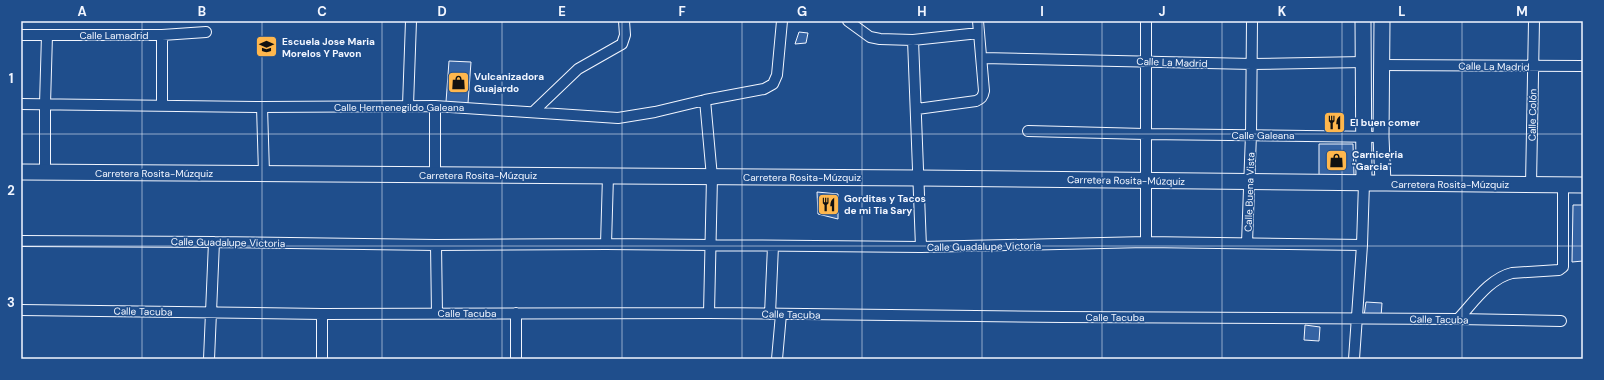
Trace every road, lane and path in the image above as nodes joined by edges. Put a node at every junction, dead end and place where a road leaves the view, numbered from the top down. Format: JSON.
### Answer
{"nodes":[{"id":1,"x":411,"y":21,"type":"edge"},
{"id":2,"x":624,"y":21,"type":"edge"},
{"id":3,"x":782,"y":21,"type":"edge"},
{"id":4,"x":848,"y":21,"type":"edge"},
{"id":5,"x":978,"y":21,"type":"edge"},
{"id":6,"x":1146,"y":21,"type":"edge"},
{"id":7,"x":1252,"y":21,"type":"edge"},
{"id":8,"x":1363,"y":21,"type":"edge"},
{"id":9,"x":1382,"y":21,"type":"edge"},
{"id":10,"x":1534,"y":21,"type":"edge"},
{"id":11,"x":206,"y":32,"type":"dead end"},
{"id":12,"x":978,"y":33,"type":"junction"},
{"id":13,"x":21,"y":35,"type":"edge"},
{"id":14,"x":47,"y":35,"type":"junction"},
{"id":15,"x":162,"y":35,"type":"junction"},
{"id":16,"x":913,"y":40,"type":"junction"},
{"id":17,"x":982,"y":58,"type":"junction"},
{"id":18,"x":1145,"y":62,"type":"junction"},
{"id":19,"x":1363,"y":62,"type":"junction"},
{"id":20,"x":1252,"y":64,"type":"junction"},
{"id":21,"x":1381,"y":65,"type":"junction"},
{"id":22,"x":1534,"y":66,"type":"junction"},
{"id":23,"x":1583,"y":66,"type":"edge"},
{"id":24,"x":706,"y":100,"type":"junction"},
{"id":25,"x":21,"y":104,"type":"edge"},
{"id":26,"x":45,"y":104,"type":"junction"},
{"id":27,"x":408,"y":105,"type":"junction"},
{"id":28,"x":162,"y":106,"type":"junction"},
{"id":29,"x":435,"y":106,"type":"junction"},
{"id":30,"x":262,"y":107,"type":"junction"},
{"id":31,"x":917,"y":109,"type":"junction"},
{"id":32,"x":533,"y":112,"type":"junction"},
{"id":33,"x":1028,"y":131,"type":"dead end"},
{"id":34,"x":1145,"y":134,"type":"junction"},
{"id":35,"x":1251,"y":134,"type":"junction"},
{"id":36,"x":1363,"y":136,"type":"junction"},
{"id":37,"x":1381,"y":136,"type":"junction"},
{"id":38,"x":21,"y":172,"type":"edge"},
{"id":39,"x":45,"y":172,"type":"junction"},
{"id":40,"x":264,"y":173,"type":"junction"},
{"id":41,"x":435,"y":175,"type":"junction"},
{"id":42,"x":608,"y":176,"type":"junction"},
{"id":43,"x":712,"y":177,"type":"junction"},
{"id":44,"x":919,"y":178,"type":"junction"},
{"id":45,"x":1145,"y":180,"type":"junction"},
{"id":46,"x":1250,"y":181,"type":"junction"},
{"id":47,"x":1364,"y":183,"type":"junction"},
{"id":48,"x":1383,"y":183,"type":"junction"},
{"id":49,"x":1531,"y":184,"type":"junction"},
{"id":50,"x":1563,"y":185,"type":"junction"},
{"id":51,"x":1583,"y":185,"type":"edge"},
{"id":52,"x":21,"y":241,"type":"edge"},
{"id":53,"x":214,"y":242,"type":"junction"},
{"id":54,"x":1146,"y":242,"type":"junction"},
{"id":55,"x":1247,"y":243,"type":"junction"},
{"id":56,"x":606,"y":244,"type":"junction"},
{"id":57,"x":436,"y":245,"type":"junction"},
{"id":58,"x":710,"y":245,"type":"junction"},
{"id":59,"x":1362,"y":245,"type":"junction"},
{"id":60,"x":774,"y":246,"type":"junction"},
{"id":61,"x":921,"y":247,"type":"junction"},
{"id":62,"x":21,"y":310,"type":"edge"},
{"id":63,"x":211,"y":312,"type":"junction"},
{"id":64,"x":436,"y":313,"type":"junction"},
{"id":65,"x":516,"y":313,"type":"junction"},
{"id":66,"x":709,"y":313,"type":"junction"},
{"id":67,"x":322,"y":314,"type":"junction"},
{"id":68,"x":770,"y":314,"type":"junction"},
{"id":69,"x":781,"y":314,"type":"junction"},
{"id":70,"x":1356,"y":318,"type":"junction"},
{"id":71,"x":1458,"y":319,"type":"junction"},
{"id":72,"x":1561,"y":321,"type":"dead end"},
{"id":73,"x":209,"y":359,"type":"edge"},
{"id":74,"x":322,"y":359,"type":"edge"},
{"id":75,"x":516,"y":359,"type":"edge"},
{"id":76,"x":777,"y":359,"type":"edge"},
{"id":77,"x":1354,"y":359,"type":"edge"}],
"edges":[{"from":1,"to":27,"type":"street"},
{"from":2,"to":32,"type":"street"},
{"from":3,"to":24,"type":"street","name":"Calle Hermenegildo Galeana"},
{"from":4,"to":16,"type":"street"},
{"from":5,"to":12,"type":"street"},
{"from":6,"to":18,"type":"street"},
{"from":7,"to":20,"type":"street","name":"Calle Buena Vista"},
{"from":8,"to":19,"type":"main road"},
{"from":9,"to":21,"type":"main road"},
{"from":10,"to":22,"type":"street","name":"Calle Colón"},
{"from":11,"to":15,"type":"street","name":"Calle Lamadrid"},
{"from":12,"to":16,"type":"street"},
{"from":12,"to":17,"type":"street"},
{"from":13,"to":14,"type":"street","name":"Calle Lamadrid"},
{"from":14,"to":15,"type":"street","name":"Calle Lamadrid"},
{"from":14,"to":26,"type":"street"},
{"from":15,"to":28,"type":"street"},
{"from":16,"to":31,"type":"street"},
{"from":17,"to":18,"type":"street","name":"Calle La Madrid"},
{"from":17,"to":31,"type":"street"},
{"from":18,"to":20,"type":"street","name":"Calle La Madrid"},
{"from":18,"to":34,"type":"street"},
{"from":19,"to":20,"type":"street","name":"Calle La Madrid"},
{"from":19,"to":36,"type":"main road"},
{"from":20,"to":35,"type":"street","name":"Calle Buena Vista"},
{"from":21,"to":22,"type":"street","name":"Calle La Madrid"},
{"from":21,"to":37,"type":"main road"},
{"from":22,"to":23,"type":"street","name":"Calle La Madrid"},
{"from":22,"to":49,"type":"street","name":"Calle Colón"},
{"from":24,"to":32,"type":"street","name":"Calle Hermenegildo Galeana"},
{"from":24,"to":43,"type":"street"},
{"from":25,"to":26,"type":"street","name":"Calle Hermenegildo Galeana"},
{"from":26,"to":28,"type":"street","name":"Calle Hermenegildo Galeana"},
{"from":26,"to":39,"type":"street"},
{"from":27,"to":29,"type":"street","name":"Calle Hermenegildo Galeana"},
{"from":27,"to":30,"type":"street","name":"Calle Hermenegildo Galeana"},
{"from":28,"to":30,"type":"street","name":"Calle Hermenegildo Galeana"},
{"from":29,"to":32,"type":"street","name":"Calle Hermenegildo Galeana"},
{"from":29,"to":41,"type":"street"},
{"from":30,"to":40,"type":"street"},
{"from":31,"to":44,"type":"street"},
{"from":33,"to":34,"type":"street"},
{"from":34,"to":35,"type":"street","name":"Calle Galeana"},
{"from":34,"to":45,"type":"street"},
{"from":35,"to":36,"type":"street","name":"Calle Galeana"},
{"from":35,"to":46,"type":"street","name":"Calle Buena Vista"},
{"from":36,"to":37,"type":"street","name":"Calle Galeana"},
{"from":36,"to":47,"type":"main road"},
{"from":37,"to":48,"type":"main road"},
{"from":38,"to":39,"type":"main road","name":"Carretera Rosita-Múzquiz"},
{"from":39,"to":40,"type":"main road","name":"Carretera Rosita-Múzquiz"},
{"from":40,"to":41,"type":"main road","name":"Carretera Rosita-Múzquiz"},
{"from":41,"to":42,"type":"main road","name":"Carretera Rosita-Múzquiz"},
{"from":42,"to":43,"type":"main road","name":"Carretera Rosita-Múzquiz"},
{"from":42,"to":56,"type":"street"},
{"from":43,"to":44,"type":"main road","name":"Carretera Rosita-Múzquiz"},
{"from":43,"to":58,"type":"street"},
{"from":44,"to":45,"type":"main road","name":"Carretera Rosita-Múzquiz"},
{"from":44,"to":61,"type":"street"},
{"from":45,"to":46,"type":"main road","name":"Carretera Rosita-Múzquiz"},
{"from":45,"to":54,"type":"street"},
{"from":46,"to":47,"type":"main road","name":"Carretera Rosita-Múzquiz"},
{"from":46,"to":55,"type":"street","name":"Calle Buena Vista"},
{"from":47,"to":48,"type":"main road","name":"Carretera Rosita-Múzquiz"},
{"from":47,"to":59,"type":"street"},
{"from":48,"to":49,"type":"main road","name":"Carretera Rosita-Múzquiz"},
{"from":49,"to":50,"type":"main road","name":"Carretera Rosita-Múzquiz"},
{"from":50,"to":51,"type":"main road","name":"Carretera Rosita-Múzquiz"},
{"from":50,"to":71,"type":"street"},
{"from":52,"to":53,"type":"street","name":"Calle Guadalupe Victoria"},
{"from":53,"to":57,"type":"street","name":"Calle Guadalupe Victoria"},
{"from":53,"to":63,"type":"street"},
{"from":54,"to":55,"type":"street","name":"Calle Guadalupe Victoria"},
{"from":54,"to":61,"type":"street","name":"Calle Guadalupe Victoria"},
{"from":55,"to":59,"type":"street","name":"Calle Guadalupe Victoria"},
{"from":56,"to":57,"type":"street","name":"Calle Guadalupe Victoria"},
{"from":56,"to":58,"type":"street","name":"Calle Guadalupe Victoria"},
{"from":57,"to":64,"type":"street"},
{"from":58,"to":60,"type":"street","name":"Calle Guadalupe Victoria"},
{"from":58,"to":66,"type":"street"},
{"from":59,"to":70,"type":"street"},
{"from":60,"to":61,"type":"street","name":"Calle Guadalupe Victoria"},
{"from":60,"to":68,"type":"street"},
{"from":62,"to":63,"type":"street","name":"Calle Tacuba"},
{"from":63,"to":67,"type":"street","name":"Calle Tacuba"},
{"from":63,"to":73,"type":"street"},
{"from":64,"to":65,"type":"street","name":"Calle Tacuba"},
{"from":64,"to":67,"type":"street","name":"Calle Tacuba"},
{"from":65,"to":66,"type":"street","name":"Calle Tacuba"},
{"from":65,"to":75,"type":"street"},
{"from":66,"to":68,"type":"street","name":"Calle Tacuba"},
{"from":67,"to":74,"type":"street"},
{"from":68,"to":69,"type":"street","name":"Calle Tacuba"},
{"from":69,"to":70,"type":"street","name":"Calle Tacuba"},
{"from":69,"to":76,"type":"street"},
{"from":70,"to":71,"type":"street","name":"Calle Tacuba"},
{"from":70,"to":77,"type":"street"},
{"from":71,"to":72,"type":"street","name":"Calle Tacuba"}]}
